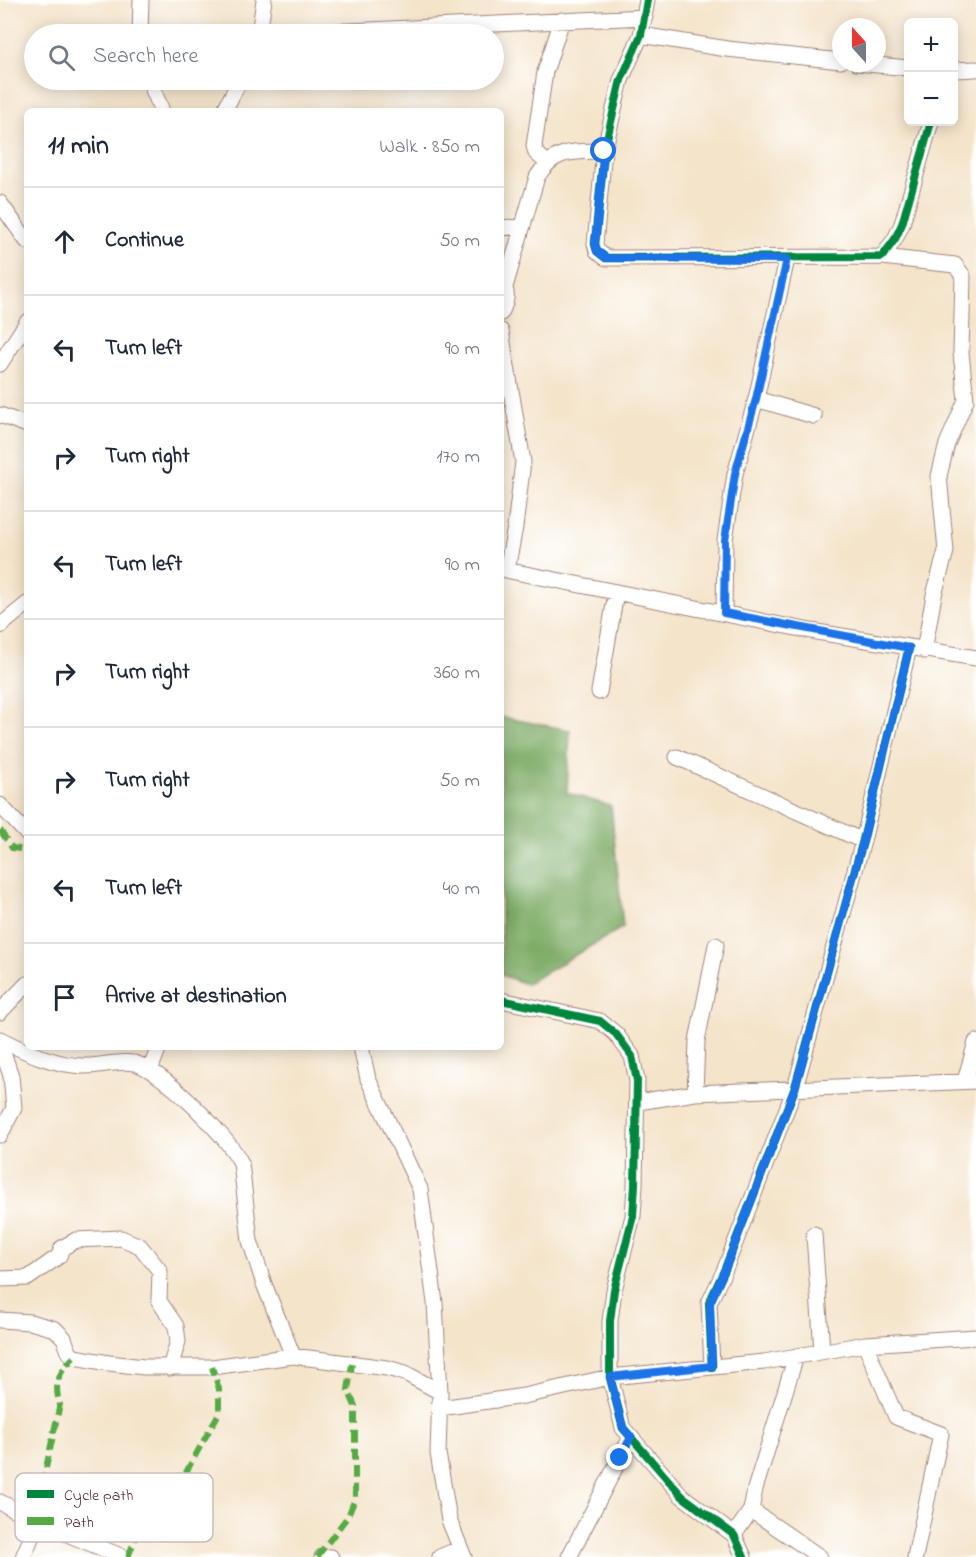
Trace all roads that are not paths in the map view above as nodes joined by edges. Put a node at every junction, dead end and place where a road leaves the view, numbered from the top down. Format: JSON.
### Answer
{"nodes":[{"id":1,"x":141,"y":0,"type":"edge"},
{"id":2,"x":264,"y":0,"type":"edge"},
{"id":3,"x":647,"y":0,"type":"edge"},
{"id":4,"x":645,"y":17,"type":"junction"},
{"id":5,"x":562,"y":20,"type":"junction"},
{"id":6,"x":140,"y":24,"type":"edge"},
{"id":7,"x":260,"y":24,"type":"edge"},
{"id":8,"x":483,"y":24,"type":"edge"},
{"id":9,"x":641,"y":35,"type":"junction"},
{"id":10,"x":832,"y":60,"type":"edge"},
{"id":11,"x":886,"y":66,"type":"edge"},
{"id":12,"x":904,"y":68,"type":"edge"},
{"id":13,"x":976,"y":69,"type":"edge"},
{"id":14,"x":958,"y":70,"type":"edge"},
{"id":15,"x":153,"y":90,"type":"edge"},
{"id":16,"x":235,"y":90,"type":"edge"},
{"id":17,"x":161,"y":108,"type":"edge"},
{"id":18,"x":226,"y":108,"type":"edge"},
{"id":19,"x":930,"y":126,"type":"edge"},
{"id":20,"x":604,"y":151,"type":"junction"},
{"id":21,"x":546,"y":162,"type":"junction"},
{"id":22,"x":0,"y":203,"type":"edge"},
{"id":23,"x":523,"y":226,"type":"junction"},
{"id":24,"x":504,"y":228,"type":"edge"},
{"id":25,"x":24,"y":236,"type":"edge"},
{"id":26,"x":882,"y":257,"type":"junction"},
{"id":27,"x":787,"y":259,"type":"junction"},
{"id":28,"x":955,"y":265,"type":"junction"},
{"id":29,"x":976,"y":267,"type":"edge"},
{"id":30,"x":504,"y":282,"type":"edge"},
{"id":31,"x":504,"y":288,"type":"edge"},
{"id":32,"x":504,"y":304,"type":"edge"},
{"id":33,"x":24,"y":327,"type":"edge"},
{"id":34,"x":504,"y":349,"type":"edge"},
{"id":35,"x":0,"y":364,"type":"edge"},
{"id":36,"x":756,"y":399,"type":"junction"},
{"id":37,"x":0,"y":415,"type":"edge"},
{"id":38,"x":814,"y":416,"type":"dead end"},
{"id":39,"x":24,"y":424,"type":"edge"},
{"id":40,"x":504,"y":570,"type":"edge"},
{"id":41,"x":616,"y":593,"type":"junction"},
{"id":42,"x":24,"y":606,"type":"edge"},
{"id":43,"x":724,"y":613,"type":"junction"},
{"id":44,"x":0,"y":626,"type":"edge"},
{"id":45,"x":917,"y":650,"type":"junction"},
{"id":46,"x":976,"y":658,"type":"edge"},
{"id":47,"x":599,"y":692,"type":"dead end"},
{"id":48,"x":676,"y":757,"type":"dead end"},
{"id":49,"x":0,"y":805,"type":"edge"},
{"id":50,"x":24,"y":831,"type":"edge"},
{"id":51,"x":863,"y":841,"type":"junction"},
{"id":52,"x":716,"y":945,"type":"dead end"},
{"id":53,"x":24,"y":987,"type":"edge"},
{"id":54,"x":504,"y":1001,"type":"edge"},
{"id":55,"x":0,"y":1012,"type":"edge"},
{"id":56,"x":0,"y":1041,"type":"edge"},
{"id":57,"x":976,"y":1042,"type":"edge"},
{"id":58,"x":158,"y":1050,"type":"edge"},
{"id":59,"x":362,"y":1050,"type":"edge"},
{"id":60,"x":150,"y":1070,"type":"junction"},
{"id":61,"x":970,"y":1081,"type":"edge"},
{"id":62,"x":795,"y":1088,"type":"junction"},
{"id":63,"x":695,"y":1093,"type":"junction"},
{"id":64,"x":638,"y":1102,"type":"junction"},
{"id":65,"x":0,"y":1135,"type":"edge"},
{"id":66,"x":814,"y":1234,"type":"dead end"},
{"id":67,"x":0,"y":1279,"type":"edge"},
{"id":68,"x":0,"y":1320,"type":"edge"},
{"id":69,"x":976,"y":1337,"type":"edge"},
{"id":70,"x":865,"y":1344,"type":"junction"},
{"id":71,"x":822,"y":1351,"type":"junction"},
{"id":72,"x":293,"y":1356,"type":"junction"},
{"id":73,"x":796,"y":1356,"type":"junction"},
{"id":74,"x":712,"y":1366,"type":"junction"},
{"id":75,"x":170,"y":1368,"type":"junction"},
{"id":76,"x":610,"y":1377,"type":"junction"},
{"id":77,"x":440,"y":1392,"type":"junction"},
{"id":78,"x":440,"y":1408,"type":"junction"},
{"id":79,"x":631,"y":1437,"type":"junction"},
{"id":80,"x":0,"y":1502,"type":"edge"},
{"id":81,"x":15,"y":1510,"type":"edge"},
{"id":82,"x":751,"y":1510,"type":"junction"},
{"id":83,"x":734,"y":1535,"type":"junction"},
{"id":84,"x":29,"y":1542,"type":"edge"},
{"id":85,"x":87,"y":1542,"type":"edge"},
{"id":86,"x":461,"y":1553,"type":"edge"},
{"id":87,"x":23,"y":1557,"type":"edge"},
{"id":88,"x":123,"y":1557,"type":"edge"},
{"id":89,"x":322,"y":1557,"type":"edge"},
{"id":90,"x":331,"y":1557,"type":"edge"},
{"id":91,"x":440,"y":1557,"type":"edge"},
{"id":92,"x":569,"y":1557,"type":"edge"},
{"id":93,"x":744,"y":1557,"type":"edge"},
{"id":94,"x":820,"y":1557,"type":"edge"},
{"id":95,"x":915,"y":1557,"type":"edge"}],
"edges":[{"from":1,"to":6,"type":"street"},
{"from":2,"to":7,"type":"street"},
{"from":3,"to":4,"type":"street"},
{"from":4,"to":5,"type":"street"},
{"from":4,"to":9,"type":"street"},
{"from":5,"to":8,"type":"street"},
{"from":5,"to":21,"type":"street"},
{"from":9,"to":10,"type":"street"},
{"from":9,"to":20,"type":"street"},
{"from":11,"to":12,"type":"street"},
{"from":13,"to":14,"type":"street"},
{"from":15,"to":17,"type":"street"},
{"from":16,"to":18,"type":"street"},
{"from":19,"to":26,"type":"street"},
{"from":20,"to":21,"type":"street"},
{"from":20,"to":27,"type":"street"},
{"from":21,"to":23,"type":"street"},
{"from":22,"to":25,"type":"street"},
{"from":23,"to":24,"type":"street"},
{"from":23,"to":30,"type":"street"},
{"from":26,"to":27,"type":"street"},
{"from":26,"to":28,"type":"street"},
{"from":27,"to":36,"type":"street"},
{"from":28,"to":29,"type":"street"},
{"from":28,"to":45,"type":"street"},
{"from":31,"to":32,"type":"street"},
{"from":33,"to":35,"type":"street"},
{"from":34,"to":40,"type":"street"},
{"from":36,"to":38,"type":"street"},
{"from":36,"to":43,"type":"street"},
{"from":37,"to":39,"type":"street"},
{"from":40,"to":41,"type":"street"},
{"from":41,"to":43,"type":"street"},
{"from":41,"to":47,"type":"street"},
{"from":42,"to":44,"type":"street"},
{"from":43,"to":45,"type":"street"},
{"from":45,"to":46,"type":"street"},
{"from":45,"to":51,"type":"street"},
{"from":48,"to":51,"type":"street"},
{"from":49,"to":50,"type":"street"},
{"from":51,"to":62,"type":"street"},
{"from":52,"to":63,"type":"street"},
{"from":53,"to":55,"type":"street"},
{"from":54,"to":64,"type":"street"},
{"from":56,"to":60,"type":"street"},
{"from":56,"to":65,"type":"street"},
{"from":57,"to":61,"type":"street"},
{"from":58,"to":60,"type":"street"},
{"from":59,"to":77,"type":"street"},
{"from":60,"to":72,"type":"street"},
{"from":61,"to":62,"type":"street"},
{"from":62,"to":63,"type":"street"},
{"from":62,"to":74,"type":"street"},
{"from":63,"to":64,"type":"street"},
{"from":64,"to":76,"type":"street"},
{"from":66,"to":71,"type":"street"},
{"from":67,"to":75,"type":"street"},
{"from":68,"to":75,"type":"street"},
{"from":69,"to":70,"type":"street"},
{"from":70,"to":71,"type":"street"},
{"from":70,"to":95,"type":"street"},
{"from":71,"to":73,"type":"street"},
{"from":72,"to":75,"type":"street"},
{"from":72,"to":77,"type":"street"},
{"from":73,"to":74,"type":"street"},
{"from":73,"to":82,"type":"street"},
{"from":74,"to":76,"type":"street"},
{"from":76,"to":78,"type":"street"},
{"from":76,"to":79,"type":"street"},
{"from":77,"to":78,"type":"street"},
{"from":78,"to":86,"type":"street"},
{"from":79,"to":83,"type":"street"},
{"from":79,"to":92,"type":"street"},
{"from":80,"to":81,"type":"street"},
{"from":82,"to":83,"type":"street"},
{"from":82,"to":94,"type":"street"},
{"from":83,"to":93,"type":"street"},
{"from":84,"to":87,"type":"street"},
{"from":85,"to":88,"type":"street"},
{"from":86,"to":91,"type":"street"},
{"from":89,"to":90,"type":"street"}]}
